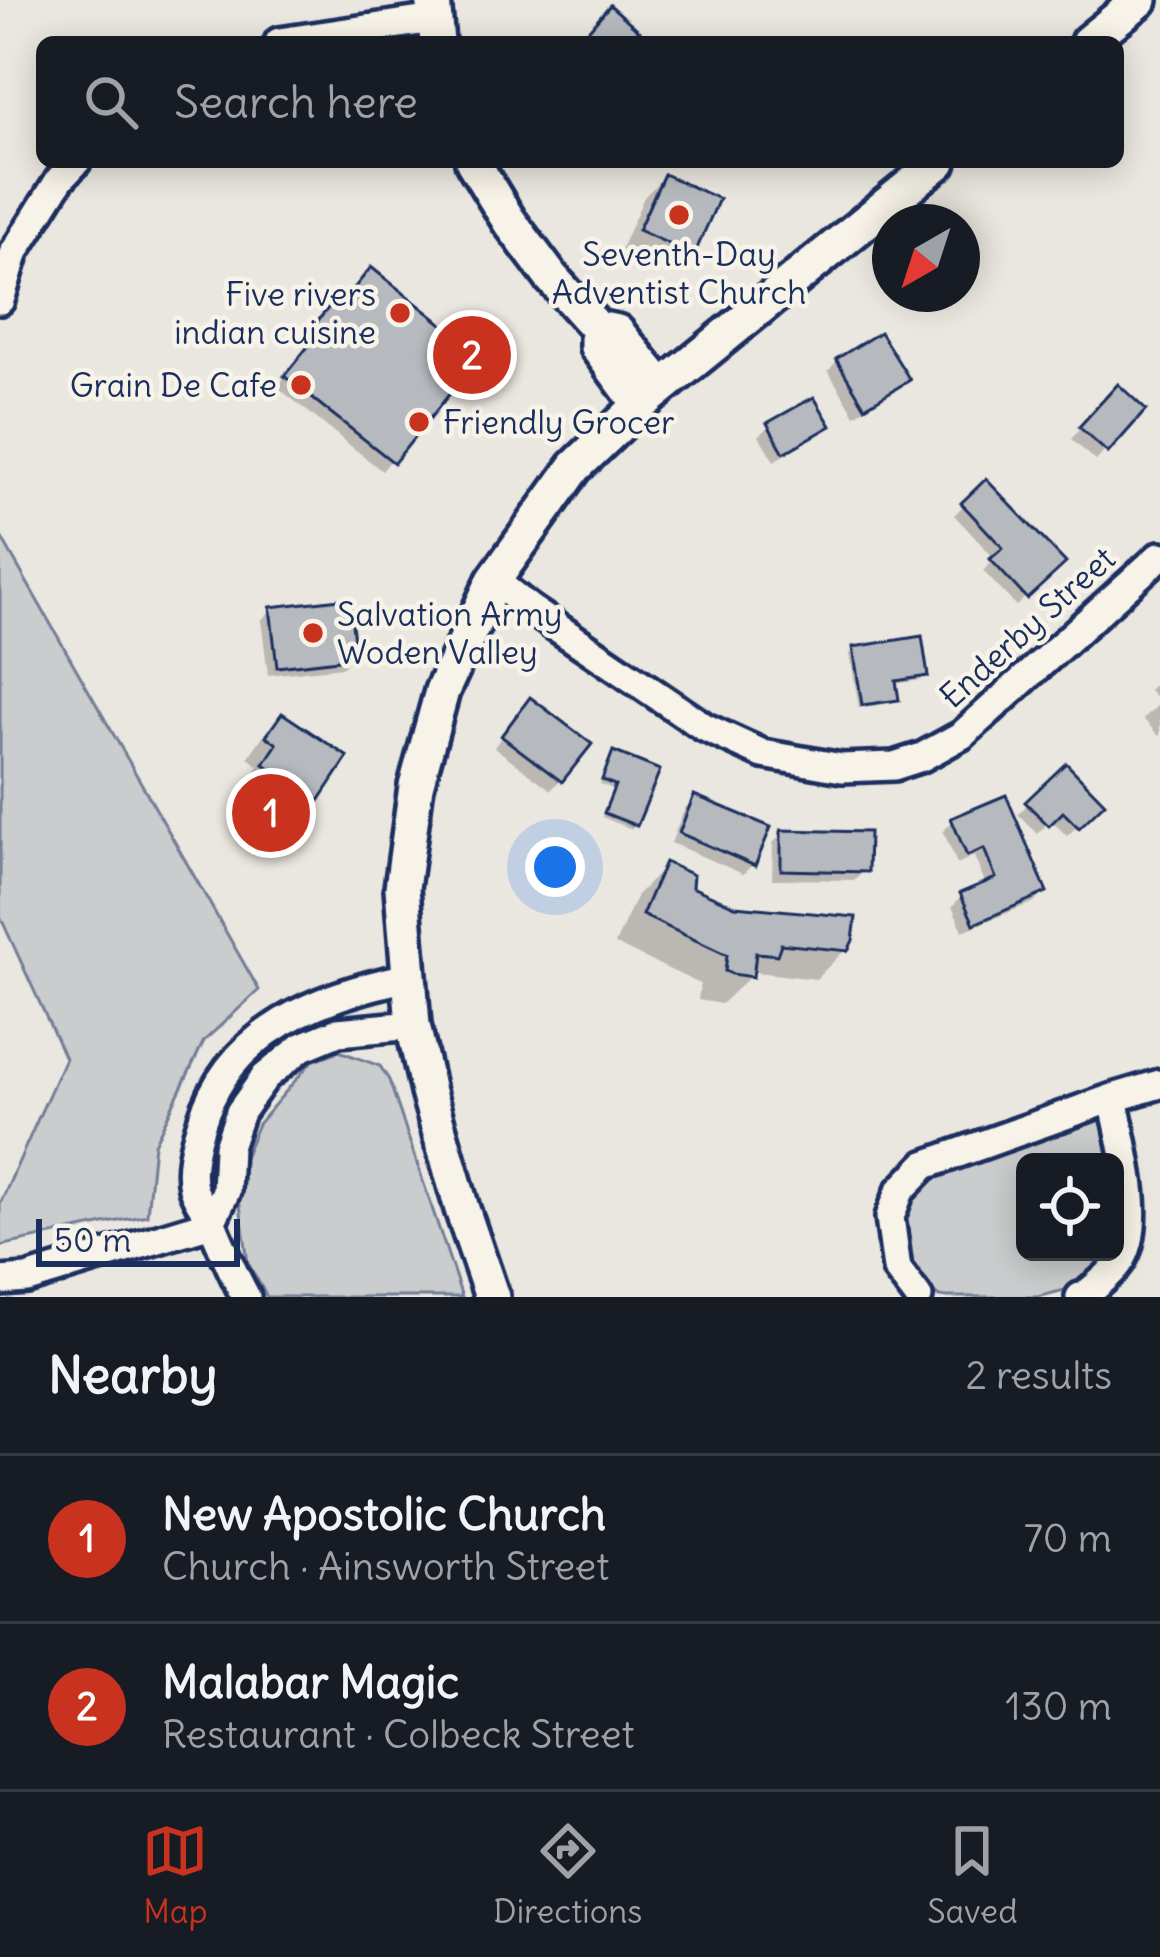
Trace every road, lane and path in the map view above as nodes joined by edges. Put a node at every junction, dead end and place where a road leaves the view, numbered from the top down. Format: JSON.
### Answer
{"nodes":[{"id":1,"x":1140,"y":0,"type":"edge"},
{"id":2,"x":435,"y":20,"type":"edge"},
{"id":3,"x":322,"y":36,"type":"edge"},
{"id":4,"x":1095,"y":36,"type":"edge"},
{"id":5,"x":70,"y":168,"type":"edge"},
{"id":6,"x":477,"y":168,"type":"edge"},
{"id":7,"x":932,"y":168,"type":"edge"},
{"id":8,"x":0,"y":300,"type":"edge"},
{"id":9,"x":651,"y":396,"type":"junction"},
{"id":10,"x":1160,"y":556,"type":"edge"},
{"id":11,"x":494,"y":580,"type":"junction"},
{"id":12,"x":410,"y":977,"type":"junction"},
{"id":13,"x":413,"y":1025,"type":"junction"},
{"id":14,"x":1160,"y":1084,"type":"edge"},
{"id":15,"x":1113,"y":1098,"type":"junction"},
{"id":16,"x":211,"y":1222,"type":"junction"},
{"id":17,"x":0,"y":1280,"type":"edge"},
{"id":18,"x":246,"y":1297,"type":"edge"},
{"id":19,"x":492,"y":1297,"type":"edge"},
{"id":20,"x":917,"y":1297,"type":"edge"},
{"id":21,"x":1080,"y":1297,"type":"edge"}],
"edges":[{"from":1,"to":4,"type":"street"},
{"from":2,"to":3,"type":"street"},
{"from":5,"to":8,"type":"street"},
{"from":6,"to":9,"type":"street"},
{"from":7,"to":9,"type":"street"},
{"from":9,"to":11,"type":"street"},
{"from":10,"to":11,"type":"street","name":"Enderby Street"},
{"from":11,"to":12,"type":"street"},
{"from":12,"to":13,"type":"street"},
{"from":12,"to":16,"type":"street"},
{"from":13,"to":16,"type":"street"},
{"from":13,"to":19,"type":"street"},
{"from":14,"to":15,"type":"street"},
{"from":15,"to":20,"type":"street"},
{"from":15,"to":21,"type":"street"},
{"from":16,"to":17,"type":"street"},
{"from":16,"to":18,"type":"street"}]}
